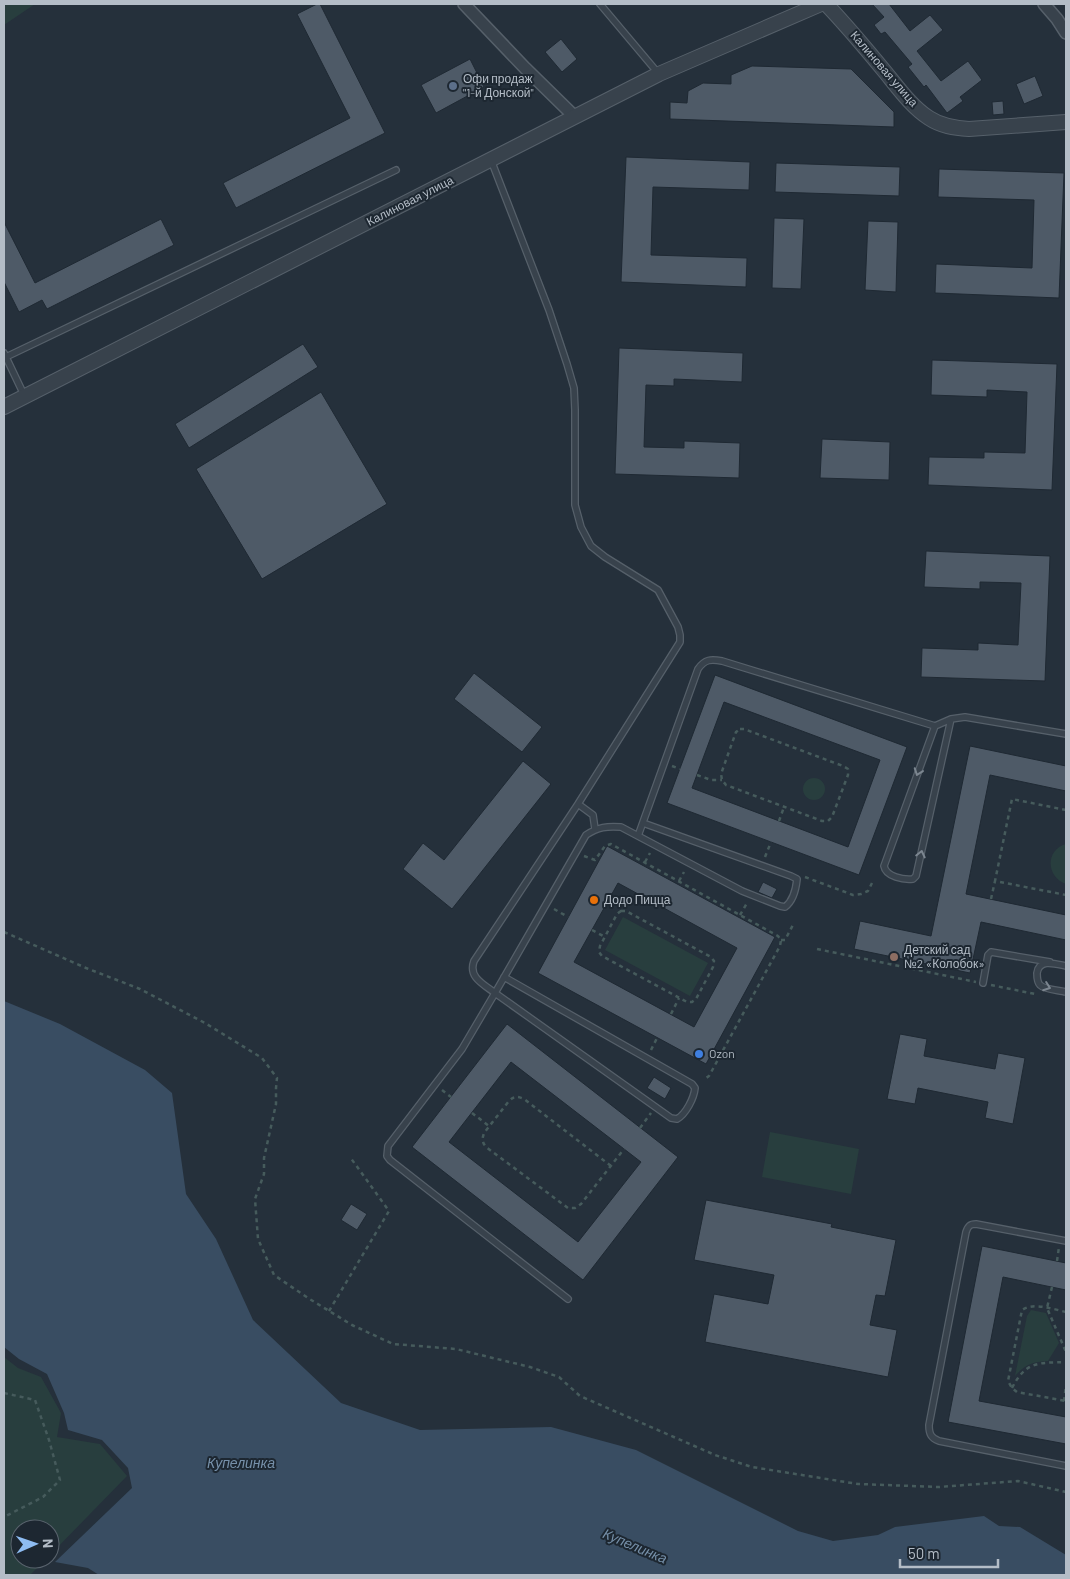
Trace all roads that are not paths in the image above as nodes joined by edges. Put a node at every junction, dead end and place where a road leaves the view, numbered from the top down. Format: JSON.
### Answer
{"nodes":[{"id":1,"x":464,"y":4,"type":"edge"},
{"id":2,"x":600,"y":4,"type":"edge"},
{"id":3,"x":821,"y":4,"type":"edge"},
{"id":4,"x":826,"y":4,"type":"edge"},
{"id":5,"x":1044,"y":4,"type":"edge"},
{"id":6,"x":1066,"y":33,"type":"edge"},
{"id":7,"x":659,"y":74,"type":"junction"},
{"id":8,"x":575,"y":117,"type":"junction"},
{"id":9,"x":1066,"y":122,"type":"edge"},
{"id":10,"x":491,"y":160,"type":"junction"},
{"id":11,"x":396,"y":170,"type":"dead end"},
{"id":12,"x":5,"y":355,"type":"edge"},
{"id":13,"x":25,"y":397,"type":"junction"},
{"id":14,"x":4,"y":408,"type":"edge"},
{"id":15,"x":951,"y":719,"type":"junction"},
{"id":16,"x":935,"y":726,"type":"junction"},
{"id":17,"x":1066,"y":734,"type":"edge"},
{"id":18,"x":578,"y":804,"type":"junction"},
{"id":19,"x":642,"y":823,"type":"junction"},
{"id":20,"x":595,"y":829,"type":"junction"},
{"id":21,"x":638,"y":836,"type":"junction"},
{"id":22,"x":1050,"y":962,"type":"junction"},
{"id":23,"x":1066,"y":966,"type":"edge"},
{"id":24,"x":504,"y":978,"type":"junction"},
{"id":25,"x":983,"y":983,"type":"road end"},
{"id":26,"x":495,"y":992,"type":"junction"},
{"id":27,"x":1066,"y":992,"type":"edge"},
{"id":28,"x":1066,"y":1241,"type":"edge"},
{"id":29,"x":568,"y":1299,"type":"dead end"},
{"id":30,"x":1066,"y":1466,"type":"edge"}],
"edges":[{"from":1,"to":8,"type":"street"},
{"from":2,"to":7,"type":"lane"},
{"from":3,"to":7,"type":"street","name":"Калиновая улица"},
{"from":4,"to":9,"type":"street","name":"Калиновая улица"},
{"from":5,"to":6,"type":"street"},
{"from":7,"to":8,"type":"street","name":"Калиновая улица"},
{"from":8,"to":10,"type":"street","name":"Калиновая улица"},
{"from":10,"to":13,"type":"street","name":"Калиновая улица"},
{"from":10,"to":18,"type":"lane"},
{"from":11,"to":12,"type":"lane"},
{"from":12,"to":13,"type":"lane"},
{"from":13,"to":14,"type":"street","name":"Калиновая улица"},
{"from":15,"to":16,"type":"lane"},
{"from":16,"to":15,"type":"lane","one_way":true},
{"from":15,"to":17,"type":"lane"},
{"from":16,"to":19,"type":"lane"},
{"from":18,"to":20,"type":"lane"},
{"from":18,"to":26,"type":"lane"},
{"from":19,"to":21,"type":"lane"},
{"from":19,"to":21,"type":"lane"},
{"from":20,"to":21,"type":"lane"},
{"from":20,"to":24,"type":"lane"},
{"from":22,"to":23,"type":"lane"},
{"from":22,"to":25,"type":"lane"},
{"from":22,"to":27,"type":"lane","one_way":true},
{"from":24,"to":26,"type":"lane"},
{"from":24,"to":26,"type":"lane"},
{"from":26,"to":29,"type":"lane"},
{"from":28,"to":30,"type":"lane"}]}
